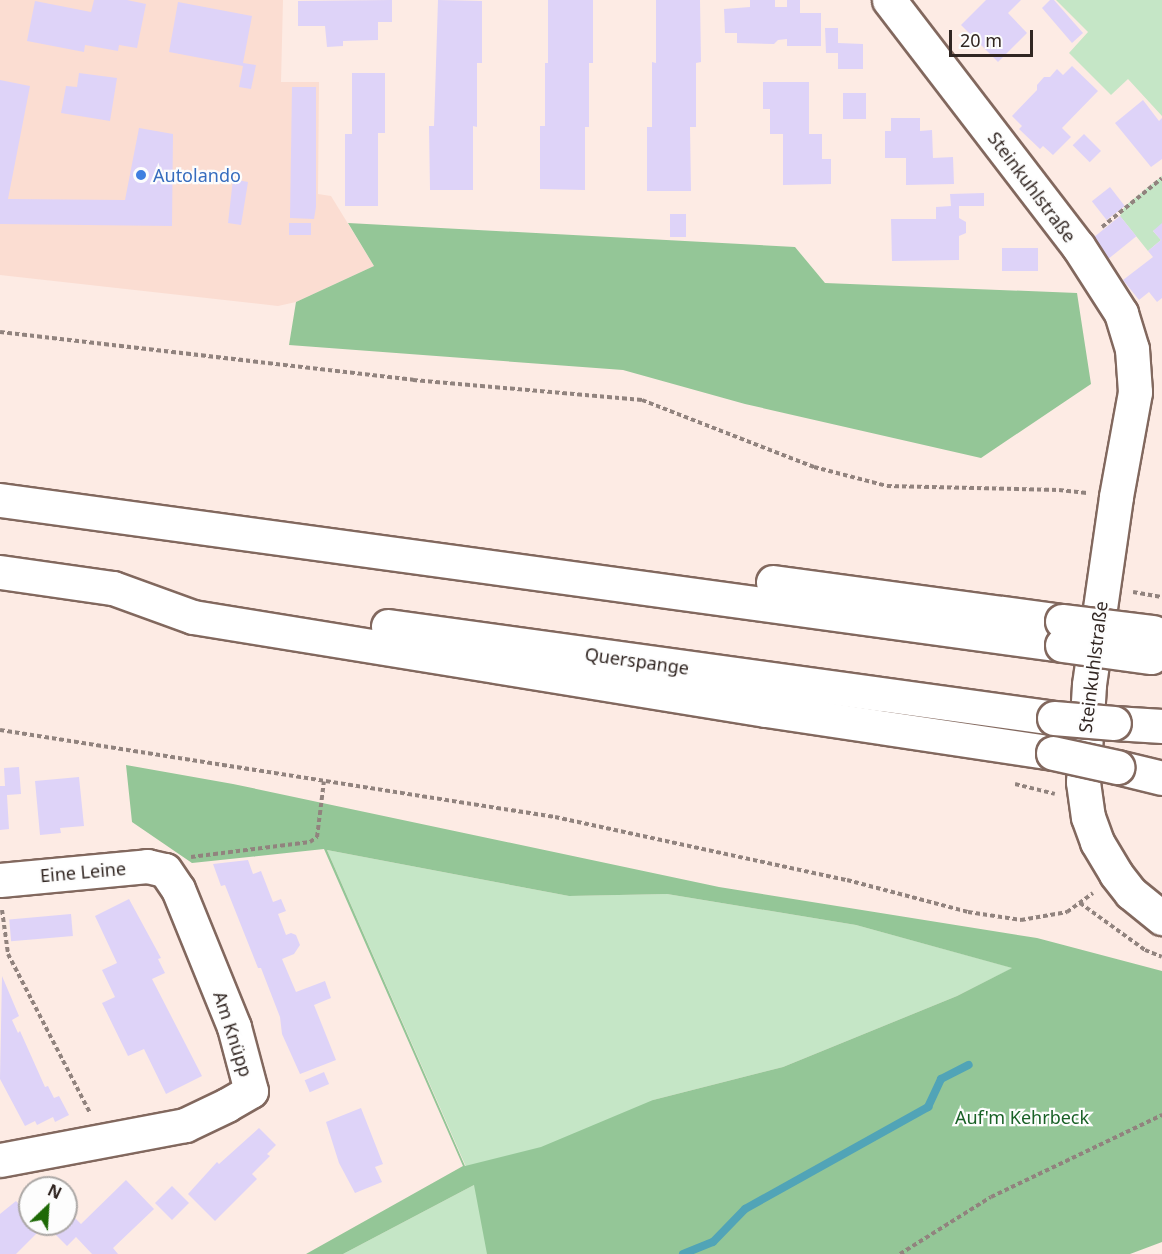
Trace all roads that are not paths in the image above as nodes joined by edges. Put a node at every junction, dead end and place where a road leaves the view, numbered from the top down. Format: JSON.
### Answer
{"nodes":[{"id":1,"x":889,"y":0,"type":"edge"},
{"id":2,"x":1149,"y":393,"type":"edge"},
{"id":3,"x":0,"y":500,"type":"edge"},
{"id":4,"x":0,"y":572,"type":"edge"},
{"id":5,"x":113,"y":588,"type":"junction"},
{"id":6,"x":1157,"y":645,"type":"edge"},
{"id":7,"x":1162,"y":726,"type":"edge"},
{"id":8,"x":1162,"y":778,"type":"edge"},
{"id":9,"x":165,"y":870,"type":"joint"},
{"id":10,"x":0,"y":880,"type":"edge"},
{"id":11,"x":1162,"y":918,"type":"edge"},
{"id":12,"x":0,"y":1160,"type":"edge"}],
"edges":[{"from":1,"to":2,"type":"main road","name":"Steinkuhlstraße"},
{"from":2,"to":11,"type":"main road","name":"Steinkuhlstraße"},
{"from":3,"to":6,"type":"main road","bridge":true},
{"from":4,"to":5,"type":"main road"},
{"from":5,"to":7,"type":"main road","name":"Querspange","bridge":true},
{"from":5,"to":8,"type":"main road","bridge":true},
{"from":9,"to":10,"type":"main road","name":"Eine Leine"},
{"from":9,"to":12,"type":"main road","name":"Am Knüpp"}]}
